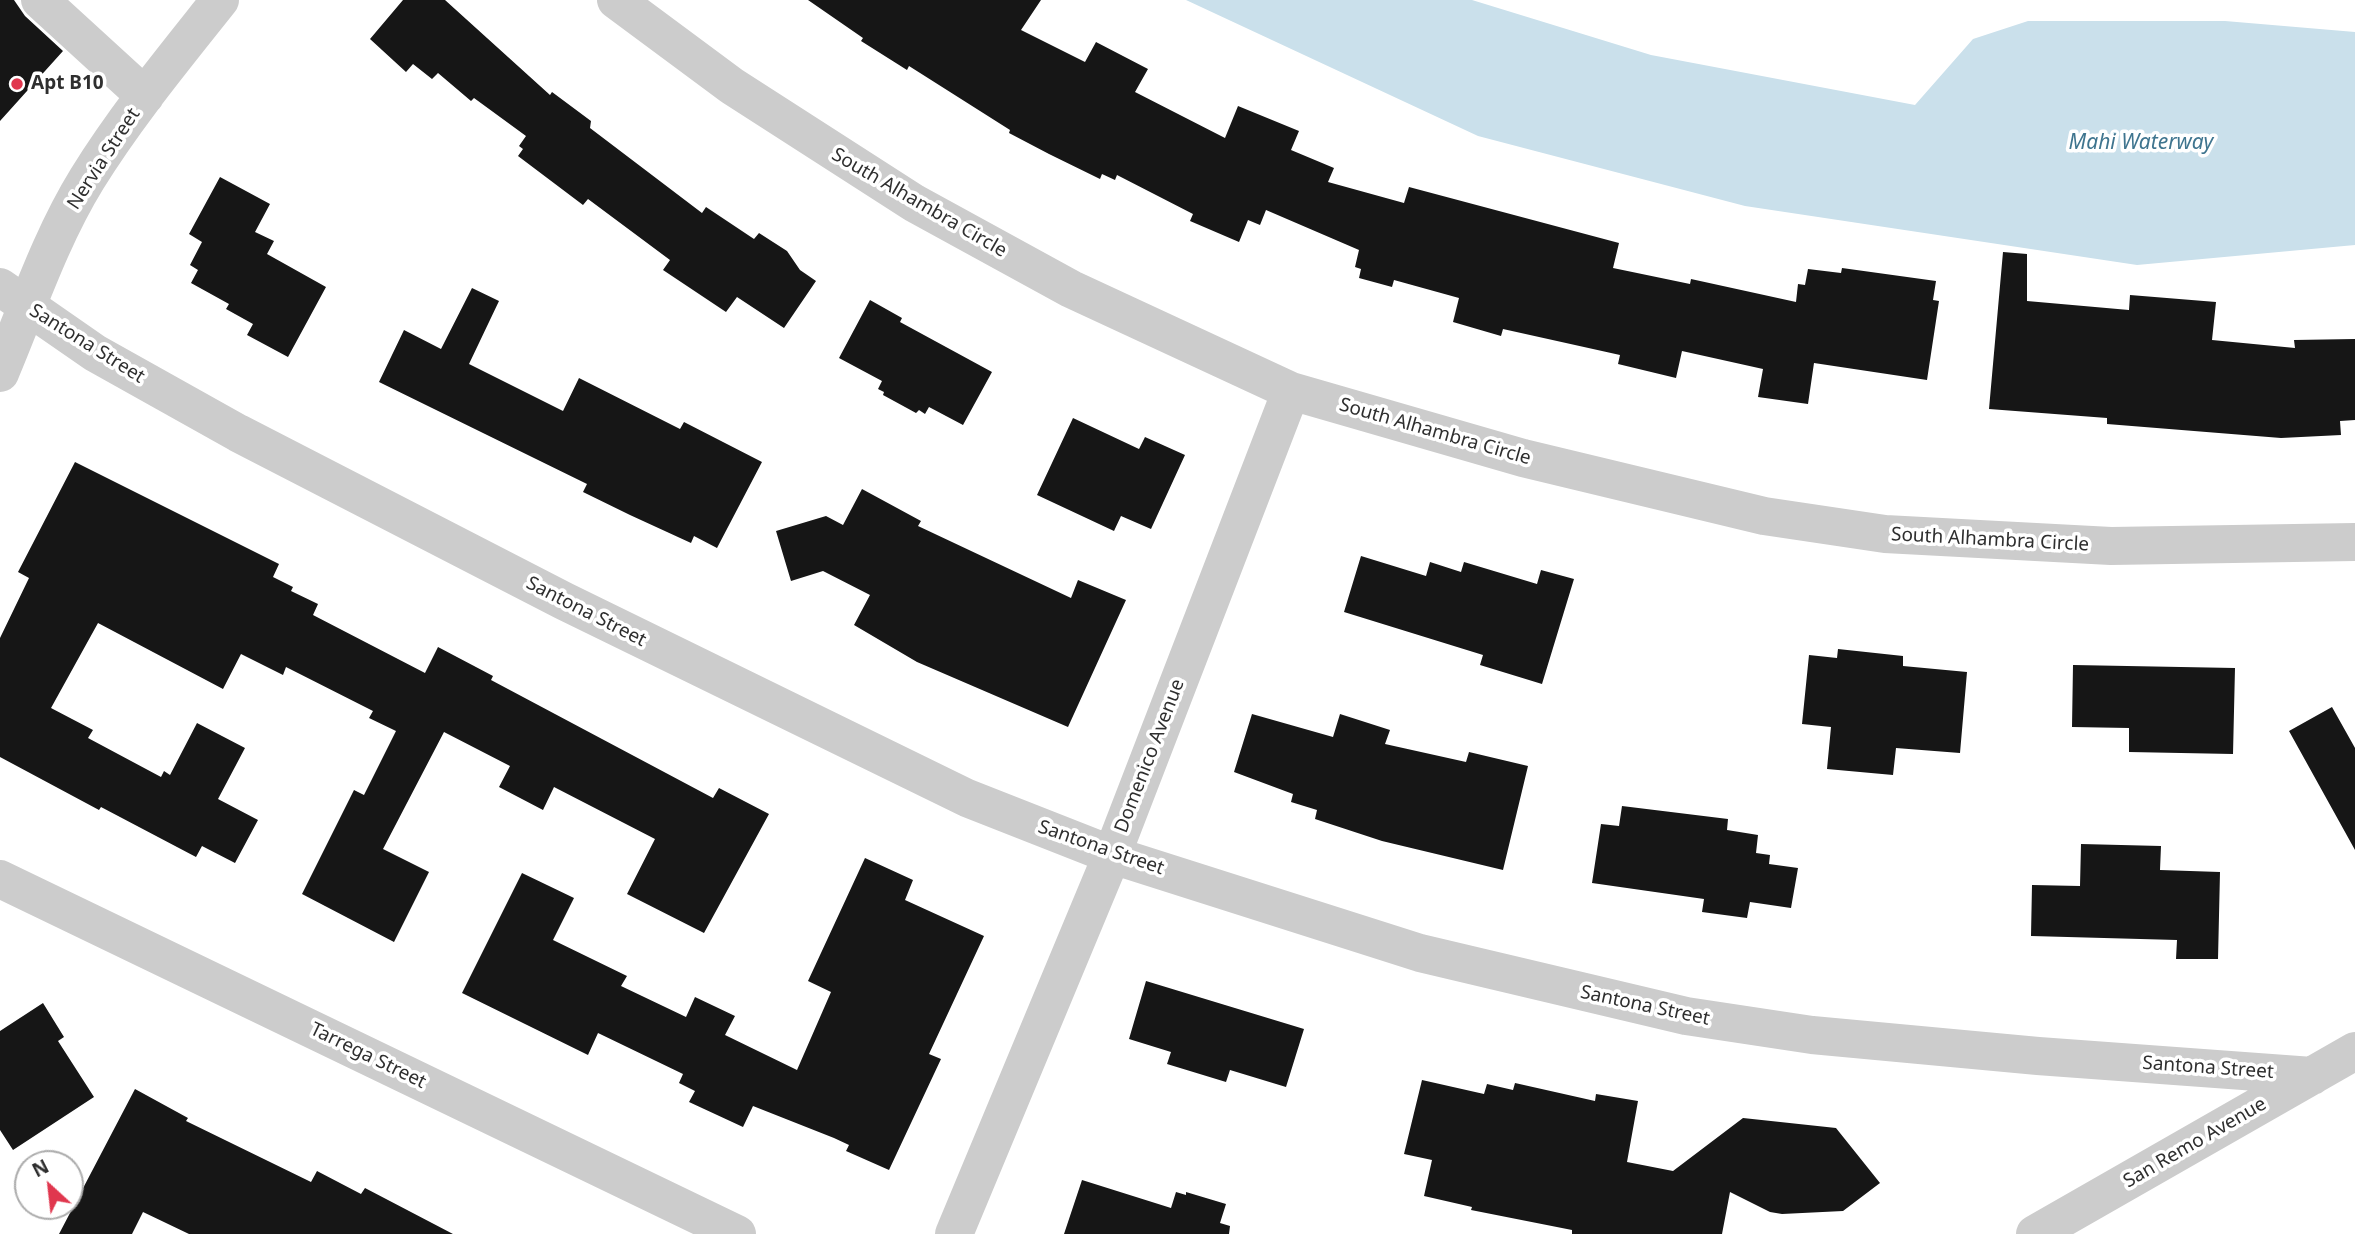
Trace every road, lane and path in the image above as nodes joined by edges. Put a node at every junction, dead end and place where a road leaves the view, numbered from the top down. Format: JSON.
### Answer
{"nodes":[{"id":1,"x":40,"y":0,"type":"edge"},
{"id":2,"x":220,"y":0,"type":"edge"},
{"id":3,"x":616,"y":0,"type":"edge"},
{"id":4,"x":145,"y":96,"type":"junction"},
{"id":5,"x":14,"y":297,"type":"edge"},
{"id":6,"x":0,"y":373,"type":"edge"},
{"id":7,"x":1291,"y":391,"type":"junction"},
{"id":8,"x":2355,"y":542,"type":"edge"},
{"id":9,"x":1112,"y":855,"type":"junction"},
{"id":10,"x":0,"y":879,"type":"edge"},
{"id":11,"x":2355,"y":1051,"type":"edge"},
{"id":12,"x":2312,"y":1076,"type":"junction"},
{"id":13,"x":737,"y":1234,"type":"edge"},
{"id":14,"x":954,"y":1234,"type":"edge"},
{"id":15,"x":2035,"y":1234,"type":"edge"}],
"edges":[{"from":1,"to":4,"type":"street"},
{"from":2,"to":4,"type":"street","name":"Nervia Street"},
{"from":3,"to":7,"type":"street","name":"South Alhambra Circle"},
{"from":4,"to":5,"type":"street","name":"Nervia Street"},
{"from":5,"to":6,"type":"street","name":"Nervia Street"},
{"from":5,"to":9,"type":"street","name":"Santona Street"},
{"from":7,"to":8,"type":"street","name":"South Alhambra Circle"},
{"from":7,"to":9,"type":"street","name":"Domenico Avenue"},
{"from":9,"to":12,"type":"street","name":"Santona Street"},
{"from":9,"to":14,"type":"street","name":"Domenico Avenue"},
{"from":10,"to":13,"type":"street","name":"Tarrega Street"},
{"from":11,"to":12,"type":"street","name":"San Remo Avenue"},
{"from":12,"to":15,"type":"street","name":"San Remo Avenue"}]}
